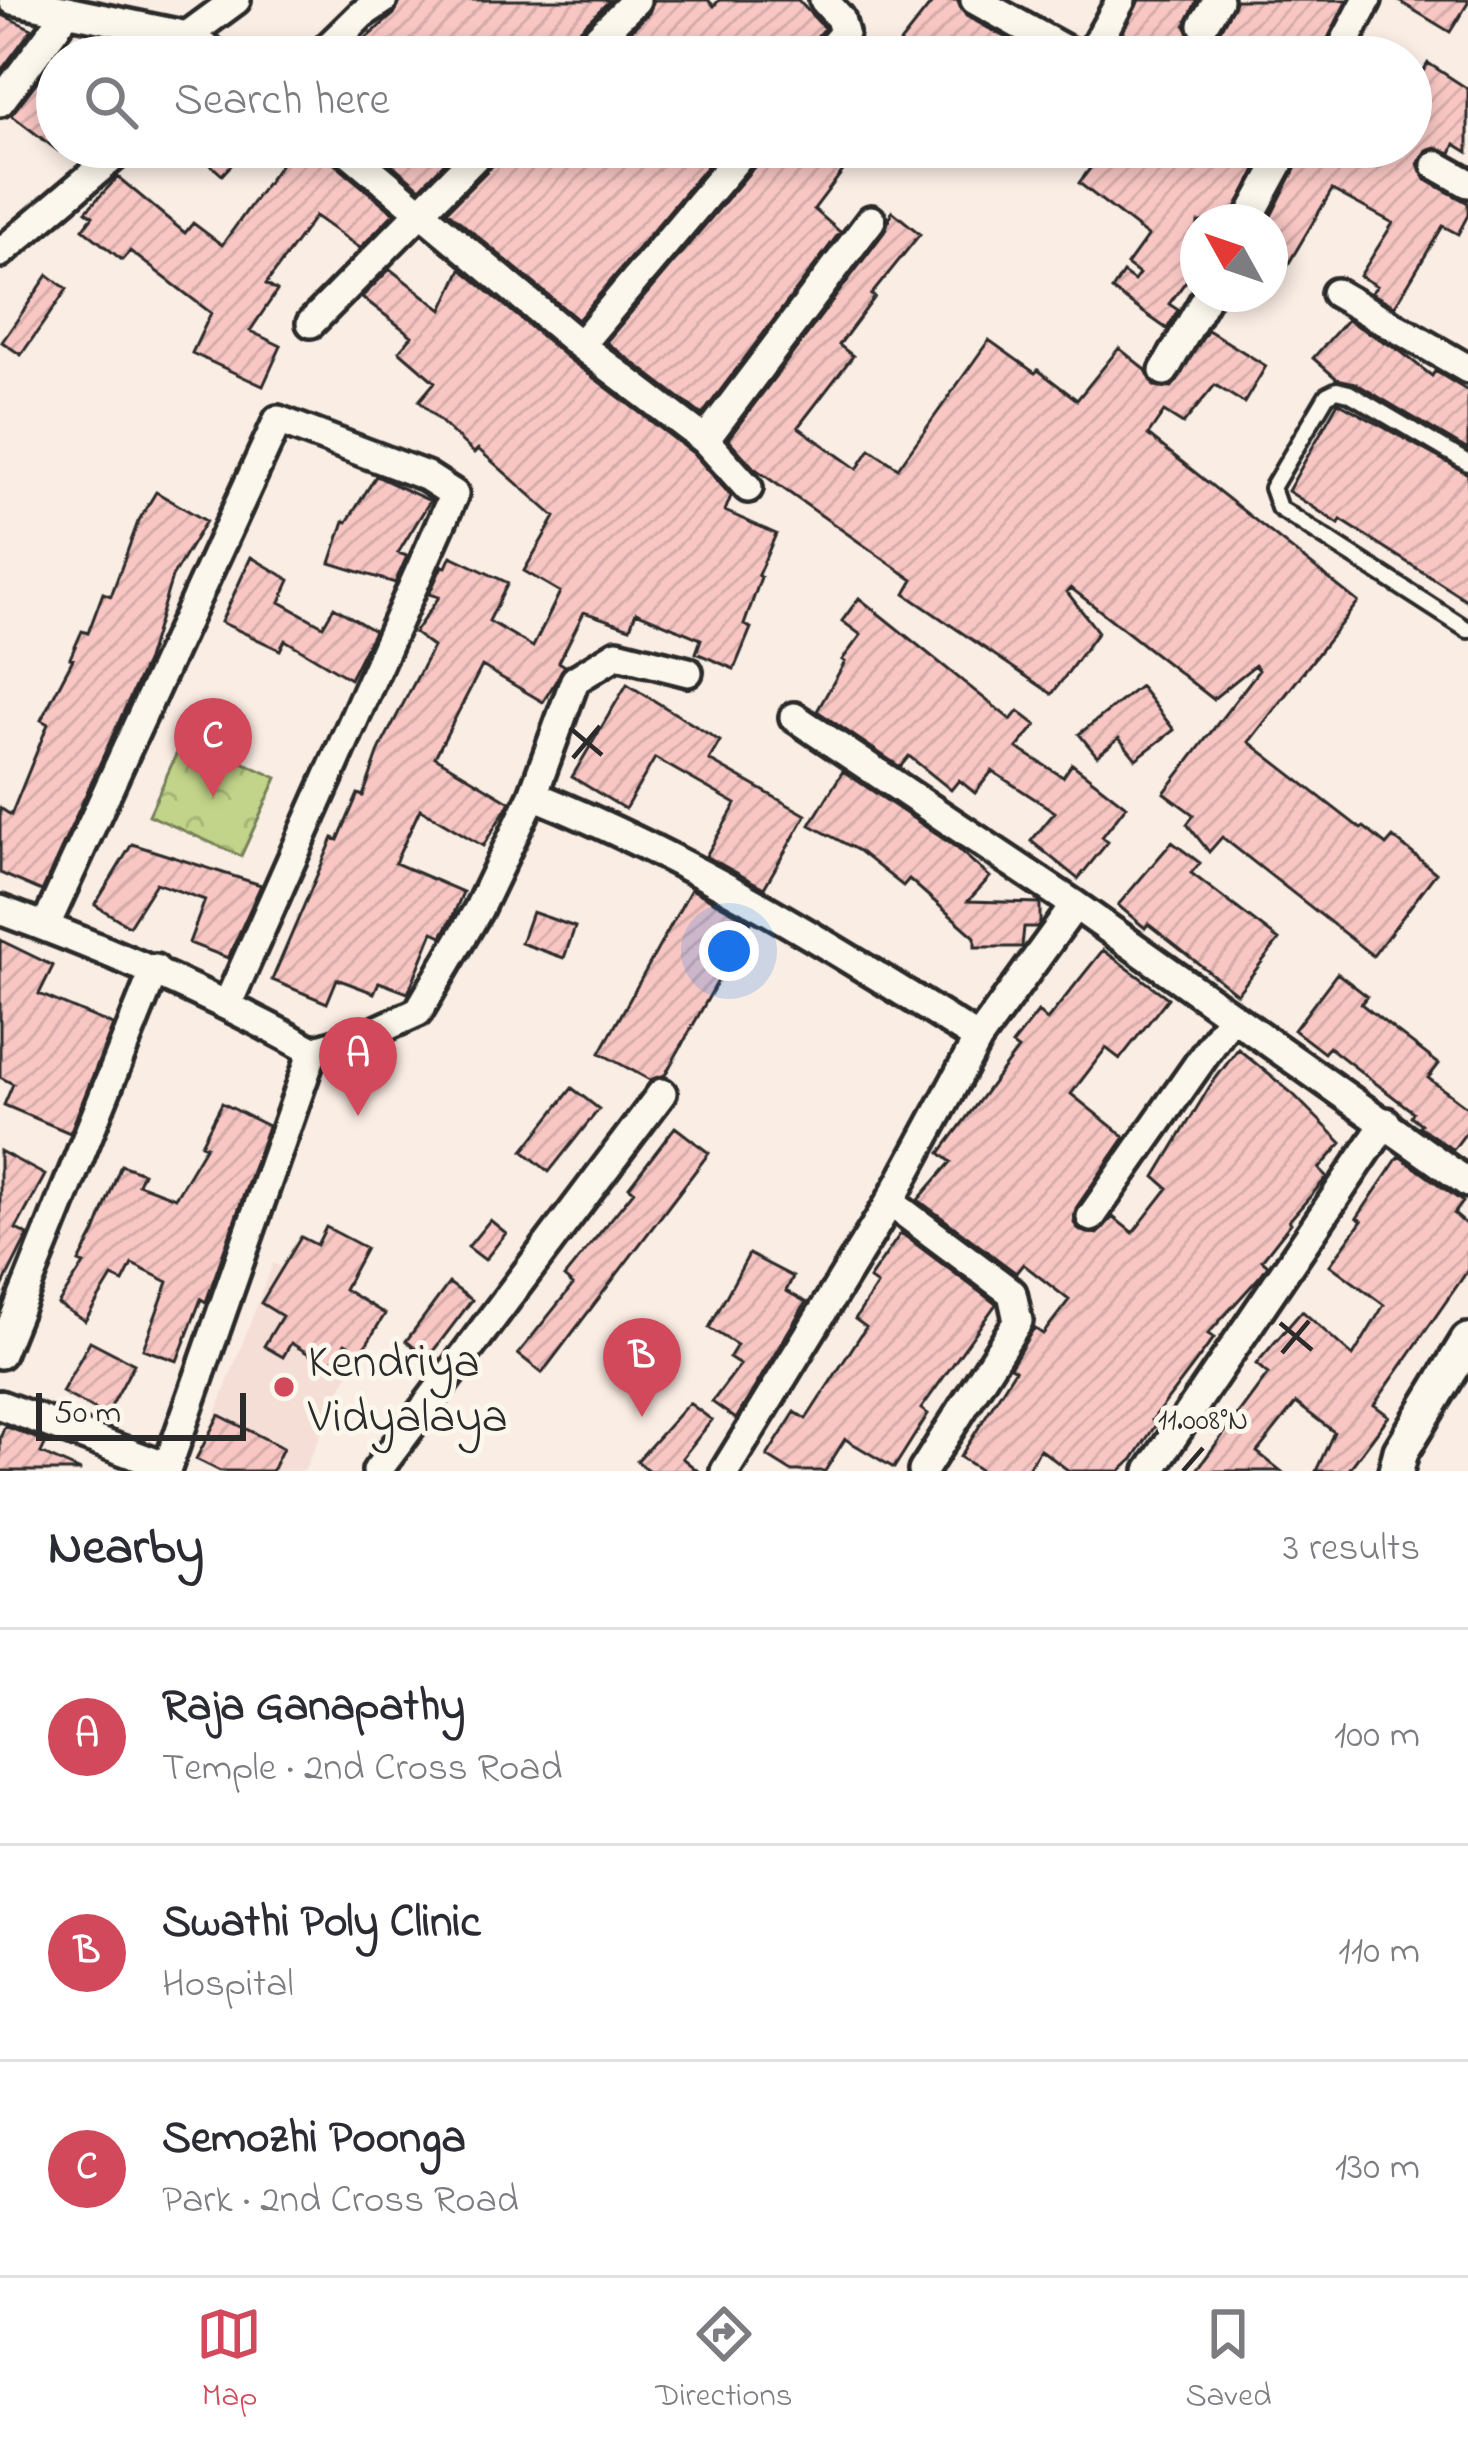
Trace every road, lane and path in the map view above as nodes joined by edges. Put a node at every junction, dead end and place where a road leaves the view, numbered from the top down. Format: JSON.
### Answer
{"nodes":[{"id":1,"x":13,"y":0,"type":"edge"},
{"id":2,"x":194,"y":0,"type":"edge"},
{"id":3,"x":236,"y":0,"type":"edge"},
{"id":4,"x":383,"y":0,"type":"edge"},
{"id":5,"x":636,"y":0,"type":"edge"},
{"id":6,"x":824,"y":0,"type":"edge"},
{"id":7,"x":975,"y":0,"type":"edge"},
{"id":8,"x":1121,"y":0,"type":"edge"},
{"id":9,"x":1219,"y":0,"type":"edge"},
{"id":10,"x":1367,"y":0,"type":"edge"},
{"id":11,"x":68,"y":11,"type":"junction"},
{"id":12,"x":1203,"y":25,"type":"dead end"},
{"id":13,"x":49,"y":36,"type":"edge"},
{"id":14,"x":151,"y":36,"type":"edge"},
{"id":15,"x":189,"y":36,"type":"edge"},
{"id":16,"x":199,"y":36,"type":"edge"},
{"id":17,"x":339,"y":36,"type":"edge"},
{"id":18,"x":599,"y":36,"type":"edge"},
{"id":19,"x":841,"y":36,"type":"edge"},
{"id":20,"x":1040,"y":36,"type":"edge"},
{"id":21,"x":1101,"y":36,"type":"edge"},
{"id":22,"x":1347,"y":36,"type":"edge"},
{"id":23,"x":36,"y":54,"type":"edge"},
{"id":24,"x":0,"y":102,"type":"edge"},
{"id":25,"x":1436,"y":165,"type":"dead end"},
{"id":26,"x":100,"y":168,"type":"edge"},
{"id":27,"x":368,"y":168,"type":"edge"},
{"id":28,"x":463,"y":168,"type":"edge"},
{"id":29,"x":729,"y":168,"type":"edge"},
{"id":30,"x":1277,"y":168,"type":"edge"},
{"id":31,"x":1468,"y":183,"type":"edge"},
{"id":32,"x":1257,"y":204,"type":"edge"},
{"id":33,"x":418,"y":212,"type":"junction"},
{"id":34,"x":871,"y":220,"type":"dead end"},
{"id":35,"x":0,"y":253,"type":"edge"},
{"id":36,"x":1336,"y":293,"type":"dead end"},
{"id":37,"x":1198,"y":312,"type":"edge"},
{"id":38,"x":311,"y":323,"type":"dead end"},
{"id":39,"x":580,"y":345,"type":"junction"},
{"id":40,"x":1468,"y":369,"type":"edge"},
{"id":41,"x":1164,"y":371,"type":"dead end"},
{"id":42,"x":705,"y":440,"type":"junction"},
{"id":43,"x":1468,"y":464,"type":"edge"},
{"id":44,"x":748,"y":488,"type":"dead end"},
{"id":45,"x":1468,"y":630,"type":"edge"},
{"id":46,"x":688,"y":672,"type":"dead end"},
{"id":47,"x":794,"y":717,"type":"dead end"},
{"id":48,"x":533,"y":795,"type":"junction"},
{"id":49,"x":1075,"y":905,"type":"junction"},
{"id":50,"x":0,"y":910,"type":"edge"},
{"id":51,"x":45,"y":927,"type":"junction"},
{"id":52,"x":155,"y":969,"type":"junction"},
{"id":53,"x":228,"y":1003,"type":"junction"},
{"id":54,"x":1232,"y":1016,"type":"junction"},
{"id":55,"x":978,"y":1039,"type":"junction"},
{"id":56,"x":314,"y":1051,"type":"junction"},
{"id":57,"x":662,"y":1093,"type":"dead end"},
{"id":58,"x":1385,"y":1122,"type":"junction"},
{"id":59,"x":1468,"y":1183,"type":"edge"},
{"id":60,"x":890,"y":1202,"type":"junction"},
{"id":61,"x":1091,"y":1217,"type":"dead end"},
{"id":62,"x":1468,"y":1341,"type":"edge"},
{"id":63,"x":0,"y":1354,"type":"edge"},
{"id":64,"x":0,"y":1405,"type":"edge"},
{"id":65,"x":170,"y":1470,"type":"edge"},
{"id":66,"x":377,"y":1471,"type":"edge"},
{"id":67,"x":725,"y":1471,"type":"edge"},
{"id":68,"x":923,"y":1471,"type":"edge"},
{"id":69,"x":1150,"y":1471,"type":"edge"},
{"id":70,"x":1396,"y":1471,"type":"edge"}],
"edges":[{"from":1,"to":11,"type":"street"},
{"from":2,"to":15,"type":"street"},
{"from":3,"to":16,"type":"street"},
{"from":4,"to":17,"type":"street"},
{"from":5,"to":18,"type":"street"},
{"from":6,"to":19,"type":"street"},
{"from":7,"to":20,"type":"street"},
{"from":8,"to":21,"type":"street"},
{"from":9,"to":12,"type":"street"},
{"from":10,"to":22,"type":"street"},
{"from":11,"to":13,"type":"street"},
{"from":11,"to":14,"type":"street"},
{"from":23,"to":24,"type":"street"},
{"from":25,"to":31,"type":"street"},
{"from":26,"to":35,"type":"street"},
{"from":27,"to":33,"type":"street"},
{"from":28,"to":33,"type":"street"},
{"from":29,"to":39,"type":"street"},
{"from":30,"to":32,"type":"street"},
{"from":33,"to":38,"type":"street"},
{"from":33,"to":39,"type":"street"},
{"from":34,"to":42,"type":"street"},
{"from":36,"to":40,"type":"street"},
{"from":37,"to":41,"type":"street"},
{"from":39,"to":42,"type":"street"},
{"from":42,"to":44,"type":"street"},
{"from":43,"to":45,"type":"lane"},
{"from":46,"to":48,"type":"street"},
{"from":47,"to":49,"type":"street"},
{"from":48,"to":55,"type":"street"},
{"from":48,"to":56,"type":"street"},
{"from":49,"to":54,"type":"street"},
{"from":49,"to":55,"type":"street"},
{"from":50,"to":51,"type":"street"},
{"from":51,"to":52,"type":"street"},
{"from":51,"to":53,"type":"street"},
{"from":52,"to":53,"type":"street"},
{"from":52,"to":63,"type":"street"},
{"from":53,"to":56,"type":"street"},
{"from":54,"to":58,"type":"street"},
{"from":54,"to":61,"type":"street"},
{"from":55,"to":60,"type":"street"},
{"from":56,"to":65,"type":"street"},
{"from":57,"to":66,"type":"street"},
{"from":58,"to":59,"type":"street"},
{"from":58,"to":69,"type":"street"},
{"from":60,"to":67,"type":"street"},
{"from":60,"to":68,"type":"street"},
{"from":62,"to":70,"type":"street"},
{"from":64,"to":65,"type":"street"}]}
